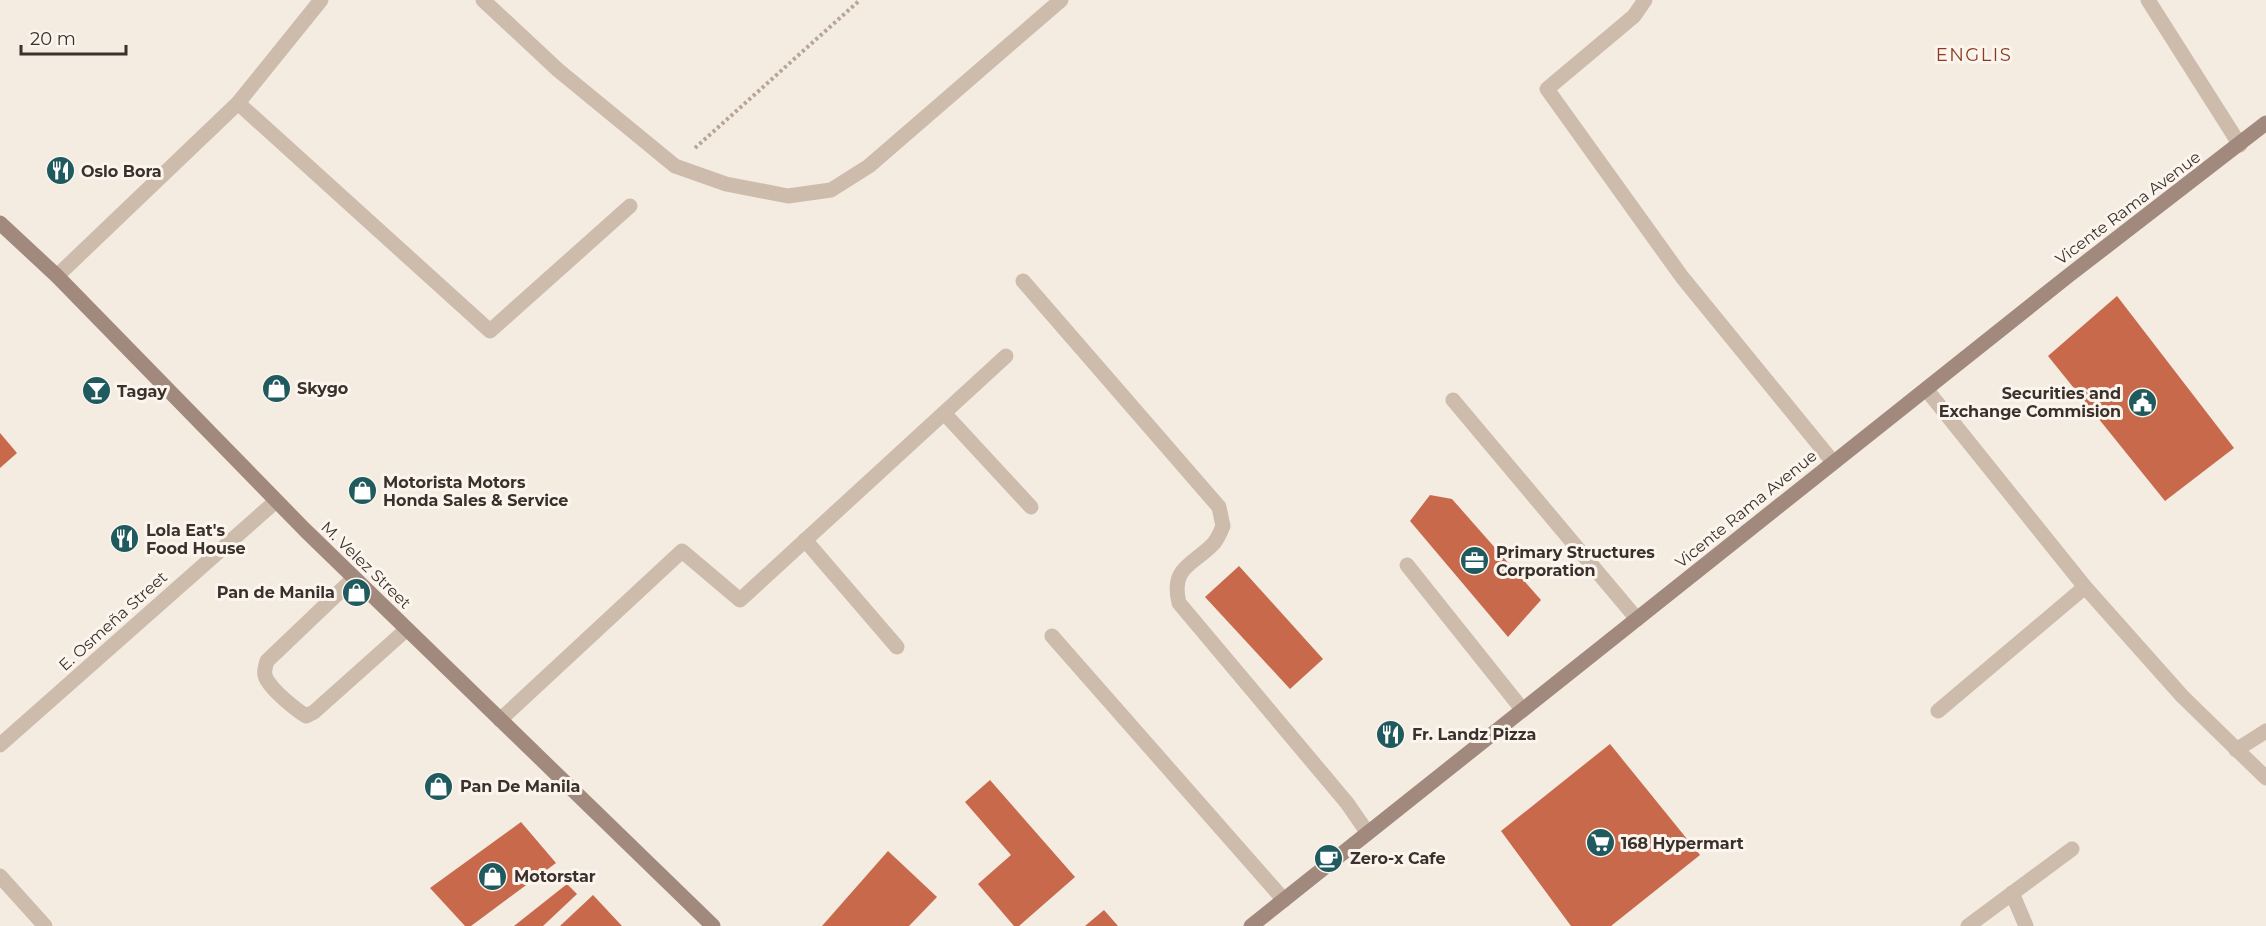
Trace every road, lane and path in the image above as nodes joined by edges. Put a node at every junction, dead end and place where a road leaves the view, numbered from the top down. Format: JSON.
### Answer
{"nodes":[{"id":1,"x":321,"y":0,"type":"edge"},
{"id":2,"x":483,"y":0,"type":"edge"},
{"id":3,"x":860,"y":0,"type":"edge"},
{"id":4,"x":1061,"y":0,"type":"edge"},
{"id":5,"x":1645,"y":0,"type":"edge"},
{"id":6,"x":2148,"y":0,"type":"edge"},
{"id":7,"x":238,"y":103,"type":"junction"},
{"id":8,"x":2266,"y":123,"type":"edge"},
{"id":9,"x":2240,"y":145,"type":"junction"},
{"id":10,"x":675,"y":166,"type":"junction"},
{"id":11,"x":630,"y":206,"type":"dead end"},
{"id":12,"x":0,"y":223,"type":"edge"},
{"id":13,"x":57,"y":276,"type":"junction"},
{"id":14,"x":1023,"y":281,"type":"dead end"},
{"id":15,"x":1006,"y":356,"type":"dead end"},
{"id":16,"x":1926,"y":389,"type":"junction"},
{"id":17,"x":1452,"y":400,"type":"dead end"},
{"id":18,"x":944,"y":413,"type":"junction"},
{"id":19,"x":1833,"y":462,"type":"junction"},
{"id":20,"x":276,"y":501,"type":"junction"},
{"id":21,"x":1031,"y":507,"type":"dead end"},
{"id":22,"x":805,"y":540,"type":"junction"},
{"id":23,"x":1407,"y":565,"type":"dead end"},
{"id":24,"x":354,"y":578,"type":"junction"},
{"id":25,"x":2085,"y":587,"type":"junction"},
{"id":26,"x":1637,"y":619,"type":"junction"},
{"id":27,"x":407,"y":629,"type":"junction"},
{"id":28,"x":1052,"y":636,"type":"dead end"},
{"id":29,"x":897,"y":647,"type":"dead end"},
{"id":30,"x":1522,"y":709,"type":"junction"},
{"id":31,"x":1938,"y":711,"type":"dead end"},
{"id":32,"x":500,"y":720,"type":"junction"},
{"id":33,"x":2266,"y":731,"type":"edge"},
{"id":34,"x":0,"y":745,"type":"edge"},
{"id":35,"x":2236,"y":750,"type":"junction"},
{"id":36,"x":2266,"y":778,"type":"edge"},
{"id":37,"x":1367,"y":832,"type":"junction"},
{"id":38,"x":2072,"y":849,"type":"dead end"},
{"id":39,"x":0,"y":876,"type":"edge"},
{"id":40,"x":2012,"y":893,"type":"junction"},
{"id":41,"x":1284,"y":900,"type":"junction"},
{"id":42,"x":45,"y":926,"type":"edge"},
{"id":43,"x":713,"y":926,"type":"edge"},
{"id":44,"x":1251,"y":926,"type":"edge"},
{"id":45,"x":1968,"y":926,"type":"edge"},
{"id":46,"x":2026,"y":926,"type":"edge"}],
"edges":[{"from":1,"to":7,"type":"street"},
{"from":2,"to":10,"type":"street"},
{"from":3,"to":10,"type":"path"},
{"from":4,"to":10,"type":"street"},
{"from":5,"to":19,"type":"street"},
{"from":6,"to":9,"type":"street"},
{"from":7,"to":11,"type":"street"},
{"from":7,"to":13,"type":"street"},
{"from":8,"to":9,"type":"main road","name":"Vicente Rama Avenue"},
{"from":9,"to":16,"type":"main road","name":"Vicente Rama Avenue"},
{"from":12,"to":13,"type":"main road","name":"M. Velez Street"},
{"from":13,"to":20,"type":"main road","name":"M. Velez Street"},
{"from":14,"to":37,"type":"street"},
{"from":15,"to":18,"type":"street"},
{"from":16,"to":19,"type":"main road","name":"Vicente Rama Avenue"},
{"from":16,"to":25,"type":"street"},
{"from":17,"to":26,"type":"street"},
{"from":18,"to":21,"type":"street"},
{"from":18,"to":22,"type":"street"},
{"from":19,"to":26,"type":"main road","name":"Vicente Rama Avenue"},
{"from":20,"to":24,"type":"main road","name":"M. Velez Street"},
{"from":20,"to":34,"type":"street","name":"E. Osmeña Street"},
{"from":22,"to":29,"type":"street"},
{"from":22,"to":32,"type":"street"},
{"from":23,"to":30,"type":"street"},
{"from":24,"to":27,"type":"main road","name":"M. Velez Street"},
{"from":24,"to":27,"type":"street"},
{"from":25,"to":31,"type":"street"},
{"from":25,"to":35,"type":"street"},
{"from":26,"to":30,"type":"main road","name":"Vicente Rama Avenue"},
{"from":27,"to":32,"type":"main road","name":"M. Velez Street"},
{"from":28,"to":41,"type":"street"},
{"from":30,"to":37,"type":"main road","name":"Vicente Rama Avenue"},
{"from":32,"to":43,"type":"main road","name":"M. Velez Street"},
{"from":33,"to":35,"type":"street"},
{"from":35,"to":36,"type":"street"},
{"from":37,"to":41,"type":"main road","name":"Vicente Rama Avenue"},
{"from":38,"to":40,"type":"street"},
{"from":39,"to":42,"type":"street"},
{"from":40,"to":45,"type":"street"},
{"from":40,"to":46,"type":"street"},
{"from":41,"to":44,"type":"main road","name":"Vicente Rama Avenue"}]}
